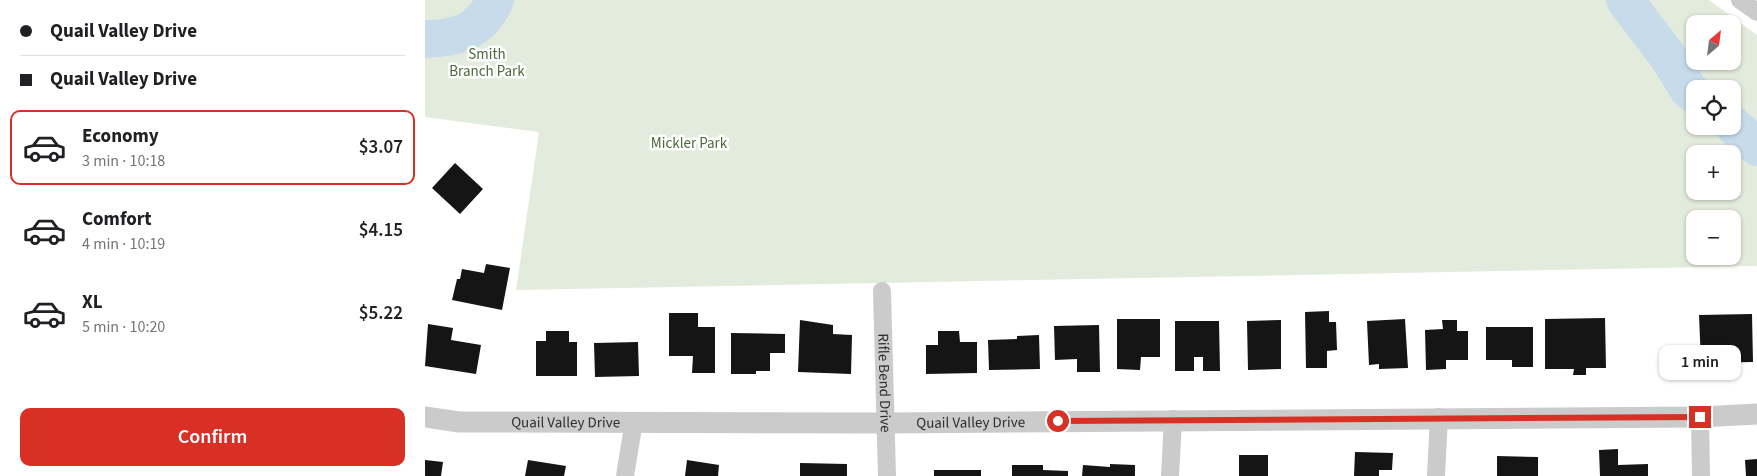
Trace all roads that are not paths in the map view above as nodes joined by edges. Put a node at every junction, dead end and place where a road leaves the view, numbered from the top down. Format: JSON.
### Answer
{"nodes":[{"id":1,"x":1740,"y":0,"type":"edge"},
{"id":2,"x":1757,"y":12,"type":"edge"},
{"id":3,"x":882,"y":291,"type":"dead end"},
{"id":4,"x":1757,"y":414,"type":"edge"},
{"id":5,"x":425,"y":416,"type":"edge"},
{"id":6,"x":1439,"y":417,"type":"junction"},
{"id":7,"x":1700,"y":417,"type":"junction"},
{"id":8,"x":1173,"y":419,"type":"junction"},
{"id":9,"x":633,"y":421,"type":"junction"},
{"id":10,"x":885,"y":423,"type":"junction"},
{"id":11,"x":625,"y":476,"type":"edge"},
{"id":12,"x":887,"y":476,"type":"edge"},
{"id":13,"x":1170,"y":476,"type":"edge"},
{"id":14,"x":1436,"y":476,"type":"edge"},
{"id":15,"x":1701,"y":476,"type":"edge"}],
"edges":[{"from":1,"to":2,"type":"street"},
{"from":3,"to":10,"type":"street","name":"Rifle Bend Drive"},
{"from":4,"to":7,"type":"street","name":"Quail Valley Drive"},
{"from":5,"to":9,"type":"street","name":"Quail Valley Drive"},
{"from":6,"to":7,"type":"street","name":"Quail Valley Drive"},
{"from":6,"to":8,"type":"street","name":"Quail Valley Drive"},
{"from":6,"to":14,"type":"street"},
{"from":7,"to":15,"type":"street"},
{"from":8,"to":10,"type":"street","name":"Quail Valley Drive"},
{"from":8,"to":13,"type":"street"},
{"from":9,"to":10,"type":"street","name":"Quail Valley Drive"},
{"from":9,"to":11,"type":"street"},
{"from":10,"to":12,"type":"street","name":"Rifle Bend Drive"}]}
